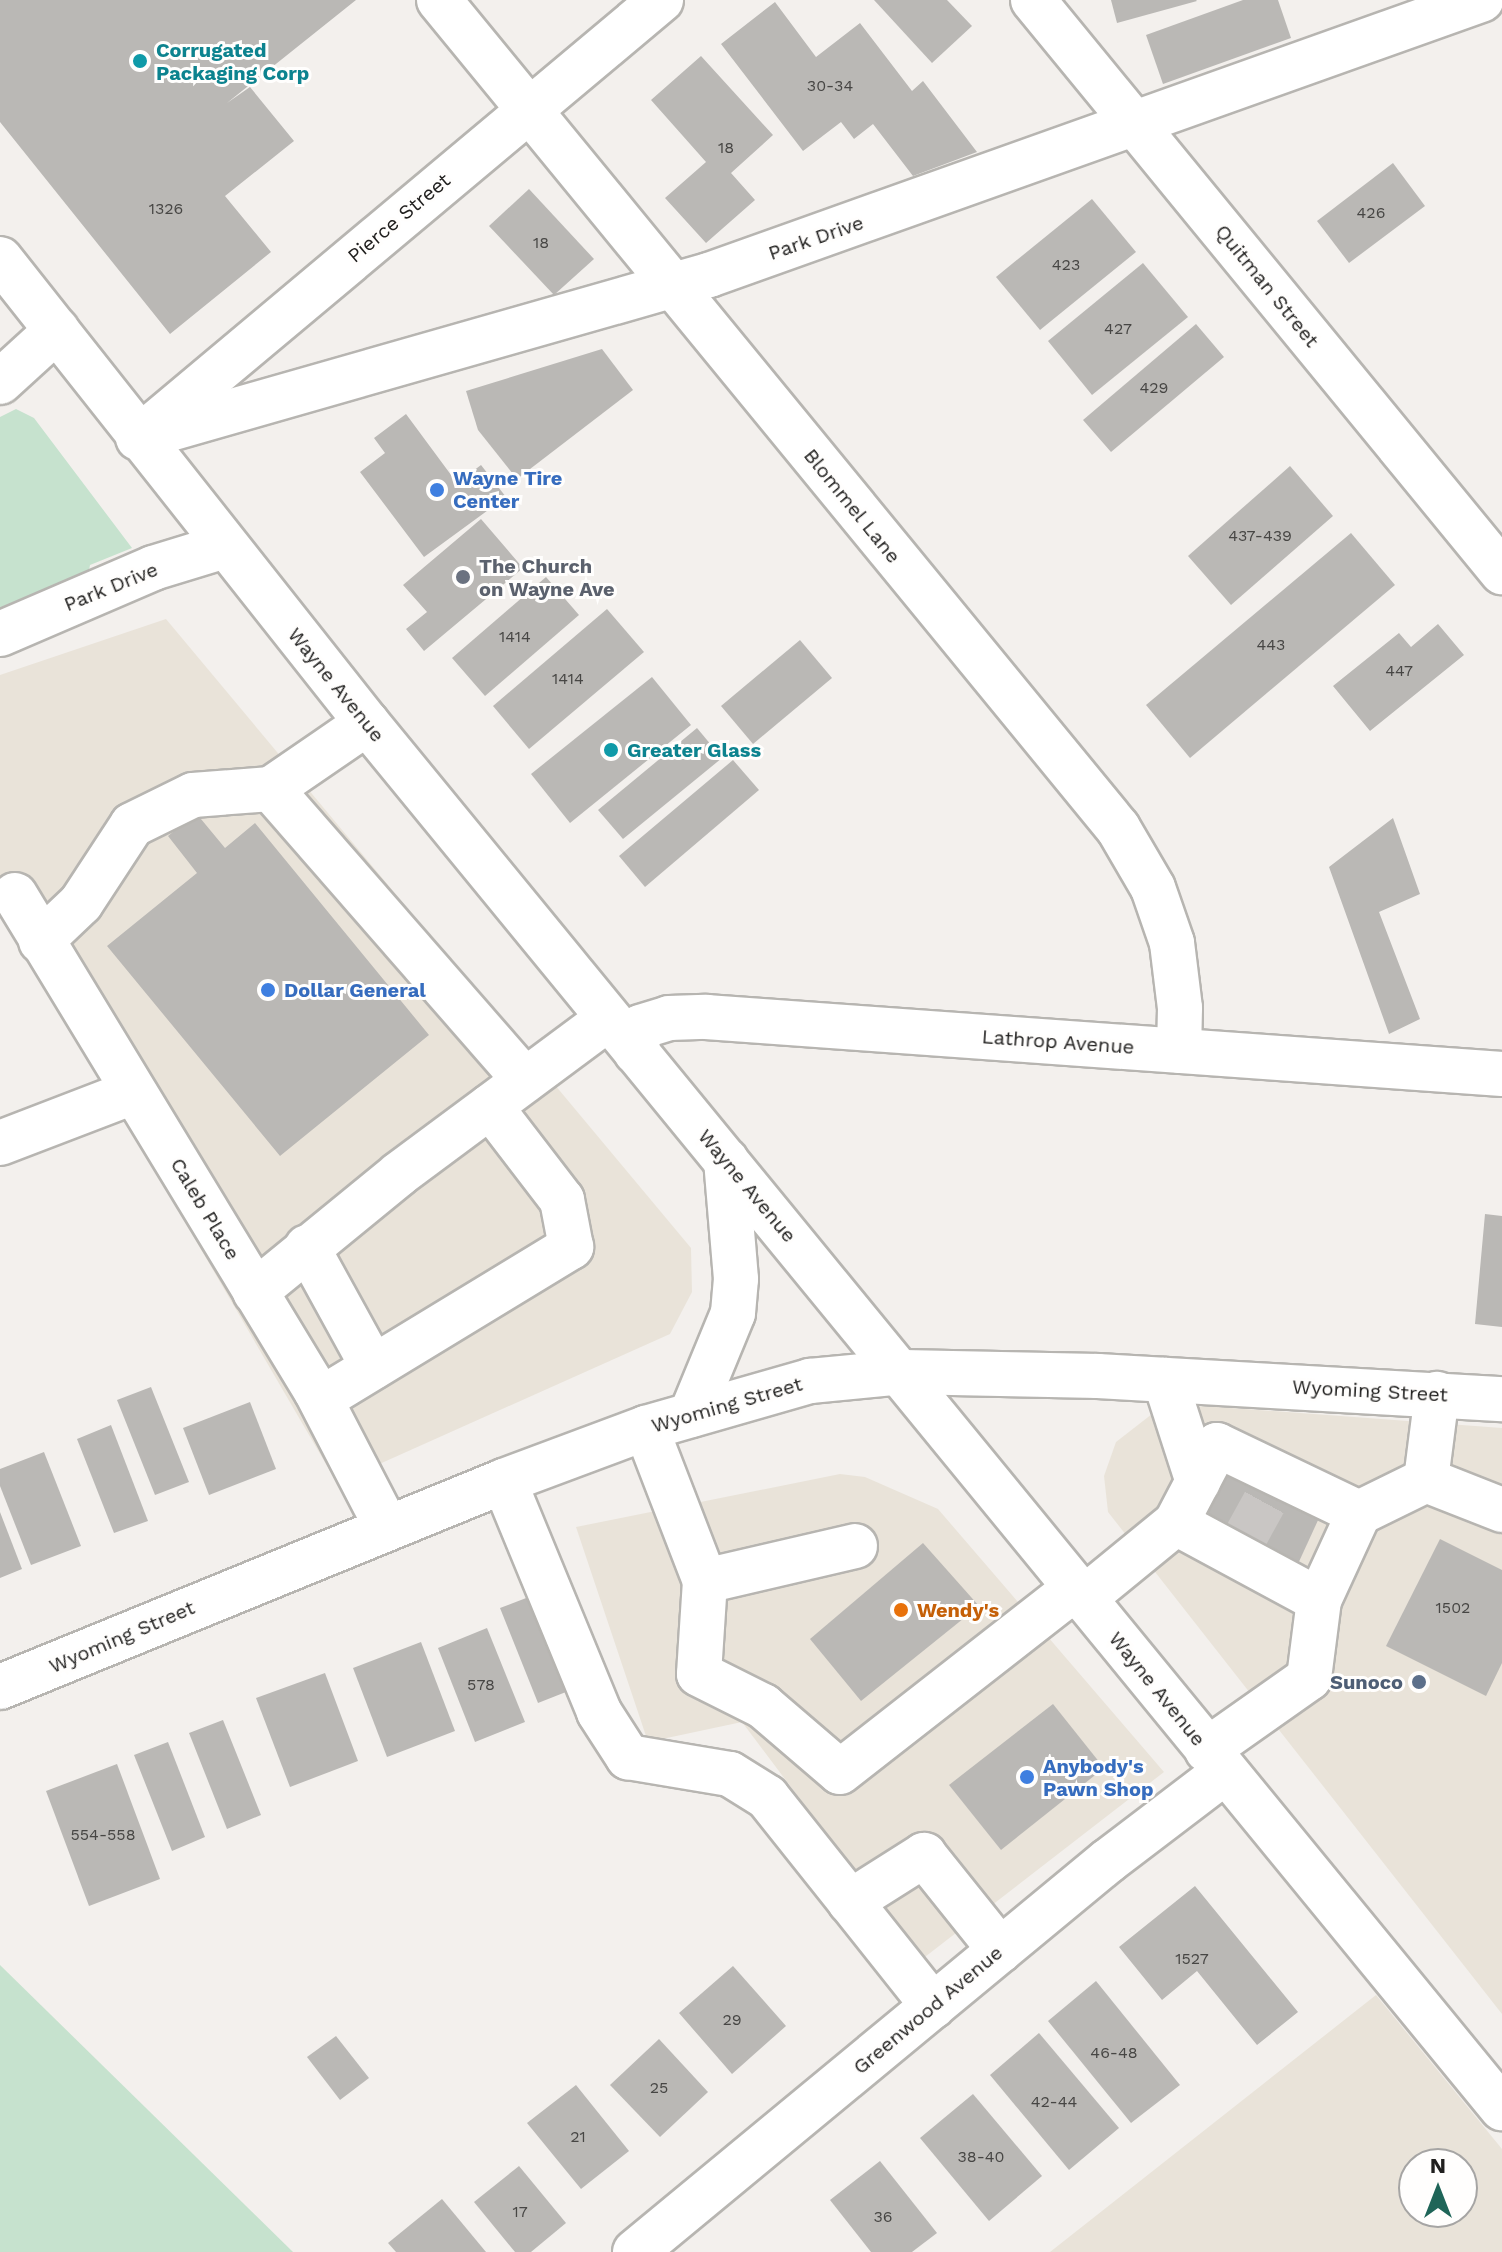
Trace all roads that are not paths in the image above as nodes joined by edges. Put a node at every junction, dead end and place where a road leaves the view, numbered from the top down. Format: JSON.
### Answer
{"nodes":[{"id":1,"x":439,"y":0,"type":"edge"},
{"id":2,"x":661,"y":0,"type":"edge"},
{"id":3,"x":1033,"y":0,"type":"edge"},
{"id":4,"x":1481,"y":0,"type":"edge"},
{"id":5,"x":528,"y":109,"type":"junction"},
{"id":6,"x":1135,"y":124,"type":"junction"},
{"id":7,"x":0,"y":259,"type":"edge"},
{"id":8,"x":675,"y":285,"type":"junction"},
{"id":9,"x":57,"y":330,"type":"junction"},
{"id":10,"x":0,"y":382,"type":"edge"},
{"id":11,"x":138,"y":438,"type":"junction"},
{"id":12,"x":225,"y":546,"type":"junction"},
{"id":13,"x":1502,"y":572,"type":"edge"},
{"id":14,"x":0,"y":634,"type":"edge"},
{"id":15,"x":367,"y":723,"type":"junction"},
{"id":16,"x":271,"y":789,"type":"junction"},
{"id":17,"x":15,"y":895,"type":"dead end"},
{"id":18,"x":41,"y":941,"type":"junction"},
{"id":19,"x":608,"y":1019,"type":"junction"},
{"id":20,"x":1179,"y":1051,"type":"junction"},
{"id":21,"x":636,"y":1052,"type":"junction"},
{"id":22,"x":1502,"y":1074,"type":"edge"},
{"id":23,"x":525,"y":1080,"type":"junction"},
{"id":24,"x":133,"y":1092,"type":"junction"},
{"id":25,"x":490,"y":1106,"type":"junction"},
{"id":26,"x":0,"y":1143,"type":"edge"},
{"id":27,"x":726,"y":1160,"type":"junction"},
{"id":28,"x":307,"y":1247,"type":"junction"},
{"id":29,"x":255,"y":1292,"type":"junction"},
{"id":30,"x":373,"y":1367,"type":"junction"},
{"id":31,"x":903,"y":1372,"type":"junction"},
{"id":32,"x":1165,"y":1380,"type":"junction"},
{"id":33,"x":1437,"y":1394,"type":"junction"},
{"id":34,"x":321,"y":1399,"type":"junction"},
{"id":35,"x":1502,"y":1399,"type":"edge"},
{"id":36,"x":691,"y":1415,"type":"junction"},
{"id":37,"x":646,"y":1428,"type":"junction"},
{"id":38,"x":1426,"y":1480,"type":"junction"},
{"id":39,"x":504,"y":1481,"type":"junction"},
{"id":40,"x":1198,"y":1482,"type":"junction"},
{"id":41,"x":1502,"y":1510,"type":"edge"},
{"id":42,"x":1359,"y":1513,"type":"junction"},
{"id":43,"x":1176,"y":1523,"type":"junction"},
{"id":44,"x":387,"y":1528,"type":"junction"},
{"id":45,"x":855,"y":1546,"type":"dead end"},
{"id":46,"x":705,"y":1581,"type":"junction"},
{"id":47,"x":1079,"y":1594,"type":"junction"},
{"id":48,"x":1319,"y":1600,"type":"junction"},
{"id":49,"x":0,"y":1687,"type":"edge"},
{"id":50,"x":1216,"y":1761,"type":"junction"},
{"id":51,"x":850,"y":1902,"type":"junction"},
{"id":52,"x":1000,"y":1950,"type":"junction"},
{"id":53,"x":933,"y":2006,"type":"junction"},
{"id":54,"x":1502,"y":2108,"type":"edge"},
{"id":55,"x":635,"y":2252,"type":"edge"}],
"edges":[{"from":1,"to":5,"type":"street","name":"Blommel Lane"},
{"from":2,"to":5,"type":"street","name":"Pierce Street"},
{"from":3,"to":6,"type":"street","name":"Quitman Street"},
{"from":4,"to":6,"type":"street","name":"Park Drive"},
{"from":5,"to":8,"type":"street","name":"Blommel Lane"},
{"from":5,"to":11,"type":"street","name":"Pierce Street"},
{"from":6,"to":8,"type":"street","name":"Park Drive"},
{"from":6,"to":13,"type":"street","name":"Quitman Street"},
{"from":7,"to":9,"type":"street","name":"Wayne Avenue"},
{"from":8,"to":11,"type":"street","name":"Park Drive"},
{"from":8,"to":20,"type":"street","name":"Blommel Lane"},
{"from":9,"to":10,"type":"street"},
{"from":9,"to":11,"type":"street","name":"Wayne Avenue"},
{"from":11,"to":12,"type":"street","name":"Wayne Avenue"},
{"from":12,"to":14,"type":"street","name":"Park Drive"},
{"from":12,"to":15,"type":"street","name":"Wayne Avenue"},
{"from":15,"to":16,"type":"street"},
{"from":15,"to":19,"type":"street","name":"Wayne Avenue"},
{"from":16,"to":18,"type":"street"},
{"from":16,"to":23,"type":"street"},
{"from":17,"to":18,"type":"street","name":"Caleb Place"},
{"from":18,"to":24,"type":"street","name":"Caleb Place"},
{"from":19,"to":21,"type":"street","name":"Wayne Avenue"},
{"from":19,"to":23,"type":"street"},
{"from":20,"to":21,"type":"street","name":"Lathrop Avenue"},
{"from":20,"to":22,"type":"street","name":"Lathrop Avenue"},
{"from":21,"to":27,"type":"street","name":"Wayne Avenue"},
{"from":23,"to":25,"type":"street"},
{"from":24,"to":26,"type":"street"},
{"from":24,"to":29,"type":"street","name":"Caleb Place"},
{"from":25,"to":28,"type":"street"},
{"from":25,"to":30,"type":"street"},
{"from":27,"to":31,"type":"street","name":"Wayne Avenue"},
{"from":27,"to":36,"type":"street"},
{"from":28,"to":29,"type":"street"},
{"from":28,"to":30,"type":"street"},
{"from":29,"to":34,"type":"street","name":"Caleb Place"},
{"from":30,"to":34,"type":"street"},
{"from":31,"to":32,"type":"street","name":"Wyoming Street"},
{"from":31,"to":36,"type":"street","name":"Wyoming Street"},
{"from":31,"to":47,"type":"street","name":"Wayne Avenue"},
{"from":32,"to":33,"type":"street","name":"Wyoming Street"},
{"from":32,"to":40,"type":"street"},
{"from":33,"to":35,"type":"street","name":"Wyoming Street"},
{"from":33,"to":38,"type":"street"},
{"from":34,"to":44,"type":"street","name":"Caleb Place"},
{"from":36,"to":37,"type":"street","name":"Wyoming Street"},
{"from":37,"to":39,"type":"street","name":"Wyoming Street"},
{"from":37,"to":46,"type":"street"},
{"from":38,"to":41,"type":"street"},
{"from":38,"to":42,"type":"street"},
{"from":39,"to":44,"type":"street","name":"Wyoming Street"},
{"from":39,"to":51,"type":"street"},
{"from":40,"to":42,"type":"street"},
{"from":40,"to":43,"type":"street"},
{"from":42,"to":48,"type":"street","name":"Greenwood Avenue"},
{"from":43,"to":47,"type":"street"},
{"from":43,"to":48,"type":"street"},
{"from":44,"to":49,"type":"street","name":"Wyoming Street"},
{"from":45,"to":46,"type":"street"},
{"from":46,"to":47,"type":"street"},
{"from":47,"to":50,"type":"street","name":"Wayne Avenue"},
{"from":48,"to":50,"type":"street","name":"Greenwood Avenue"},
{"from":50,"to":52,"type":"street","name":"Greenwood Avenue"},
{"from":50,"to":54,"type":"street","name":"Wayne Avenue"},
{"from":51,"to":52,"type":"street"},
{"from":51,"to":53,"type":"street"},
{"from":52,"to":53,"type":"street","name":"Greenwood Avenue"},
{"from":53,"to":55,"type":"street","name":"Greenwood Avenue"}]}
